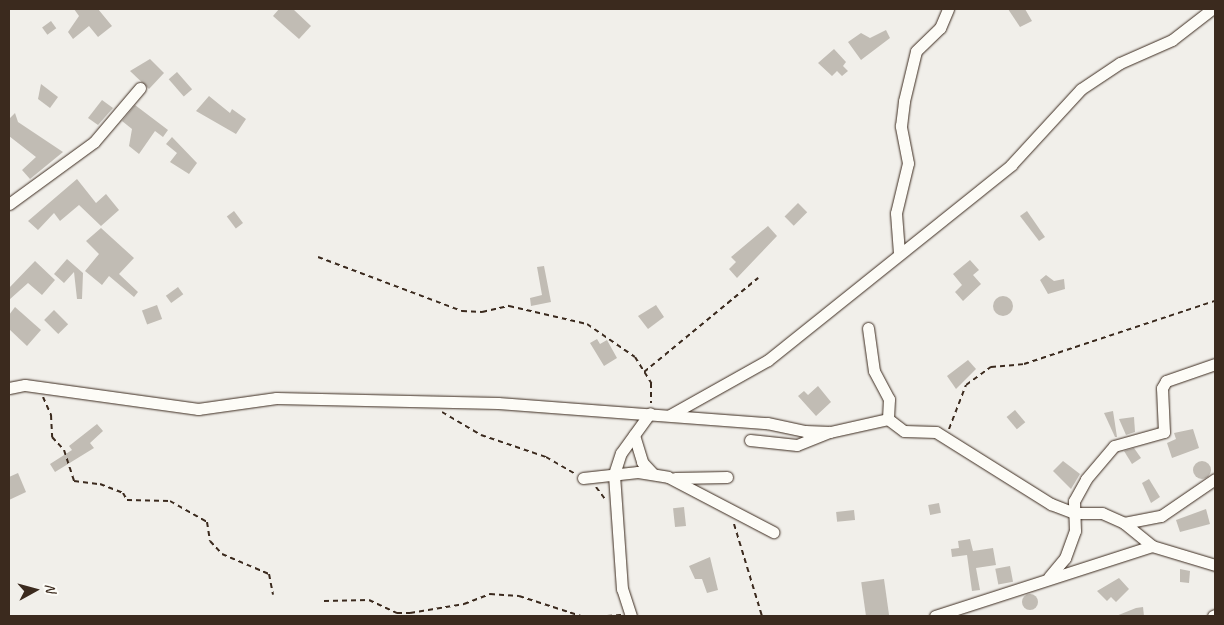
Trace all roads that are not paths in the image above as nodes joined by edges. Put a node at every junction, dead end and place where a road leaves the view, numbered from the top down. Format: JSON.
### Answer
{"nodes":[{"id":1,"x":948,"y":9,"type":"edge"},
{"id":2,"x":1212,"y":9,"type":"edge"},
{"id":3,"x":140,"y":88,"type":"dead end"},
{"id":4,"x":9,"y":204,"type":"edge"},
{"id":5,"x":899,"y":253,"type":"junction"},
{"id":6,"x":868,"y":328,"type":"dead end"},
{"id":7,"x":1215,"y":364,"type":"edge"},
{"id":8,"x":9,"y":388,"type":"edge"},
{"id":9,"x":650,"y":413,"type":"junction"},
{"id":10,"x":670,"y":415,"type":"junction"},
{"id":11,"x":888,"y":419,"type":"junction"},
{"id":12,"x":830,"y":432,"type":"junction"},
{"id":13,"x":634,"y":435,"type":"junction"},
{"id":14,"x":750,"y":440,"type":"dead end"},
{"id":15,"x":614,"y":474,"type":"junction"},
{"id":16,"x":653,"y":474,"type":"junction"},
{"id":17,"x":668,"y":477,"type":"junction"},
{"id":18,"x":727,"y":477,"type":"dead end"},
{"id":19,"x":583,"y":478,"type":"road end"},
{"id":20,"x":1215,"y":479,"type":"edge"},
{"id":21,"x":1075,"y":513,"type":"junction"},
{"id":22,"x":1124,"y":523,"type":"junction"},
{"id":23,"x":773,"y":532,"type":"dead end"},
{"id":24,"x":1152,"y":546,"type":"junction"},
{"id":25,"x":1215,"y":566,"type":"edge"},
{"id":26,"x":1048,"y":577,"type":"junction"},
{"id":27,"x":631,"y":616,"type":"edge"},
{"id":28,"x":935,"y":616,"type":"edge"}],
"edges":[{"from":1,"to":5,"type":"street"},
{"from":2,"to":5,"type":"street"},
{"from":3,"to":4,"type":"street"},
{"from":5,"to":10,"type":"street"},
{"from":6,"to":11,"type":"street"},
{"from":7,"to":21,"type":"street"},
{"from":8,"to":9,"type":"street"},
{"from":9,"to":10,"type":"street"},
{"from":9,"to":13,"type":"street"},
{"from":10,"to":12,"type":"street"},
{"from":11,"to":12,"type":"street"},
{"from":11,"to":21,"type":"street"},
{"from":12,"to":14,"type":"street"},
{"from":13,"to":15,"type":"street"},
{"from":13,"to":16,"type":"street"},
{"from":15,"to":16,"type":"street"},
{"from":15,"to":19,"type":"street"},
{"from":15,"to":27,"type":"street"},
{"from":16,"to":17,"type":"street"},
{"from":17,"to":18,"type":"street"},
{"from":17,"to":23,"type":"street"},
{"from":20,"to":22,"type":"street"},
{"from":21,"to":22,"type":"street"},
{"from":21,"to":26,"type":"street"},
{"from":22,"to":24,"type":"street"},
{"from":24,"to":25,"type":"street"},
{"from":24,"to":26,"type":"street"},
{"from":26,"to":28,"type":"street"}]}
